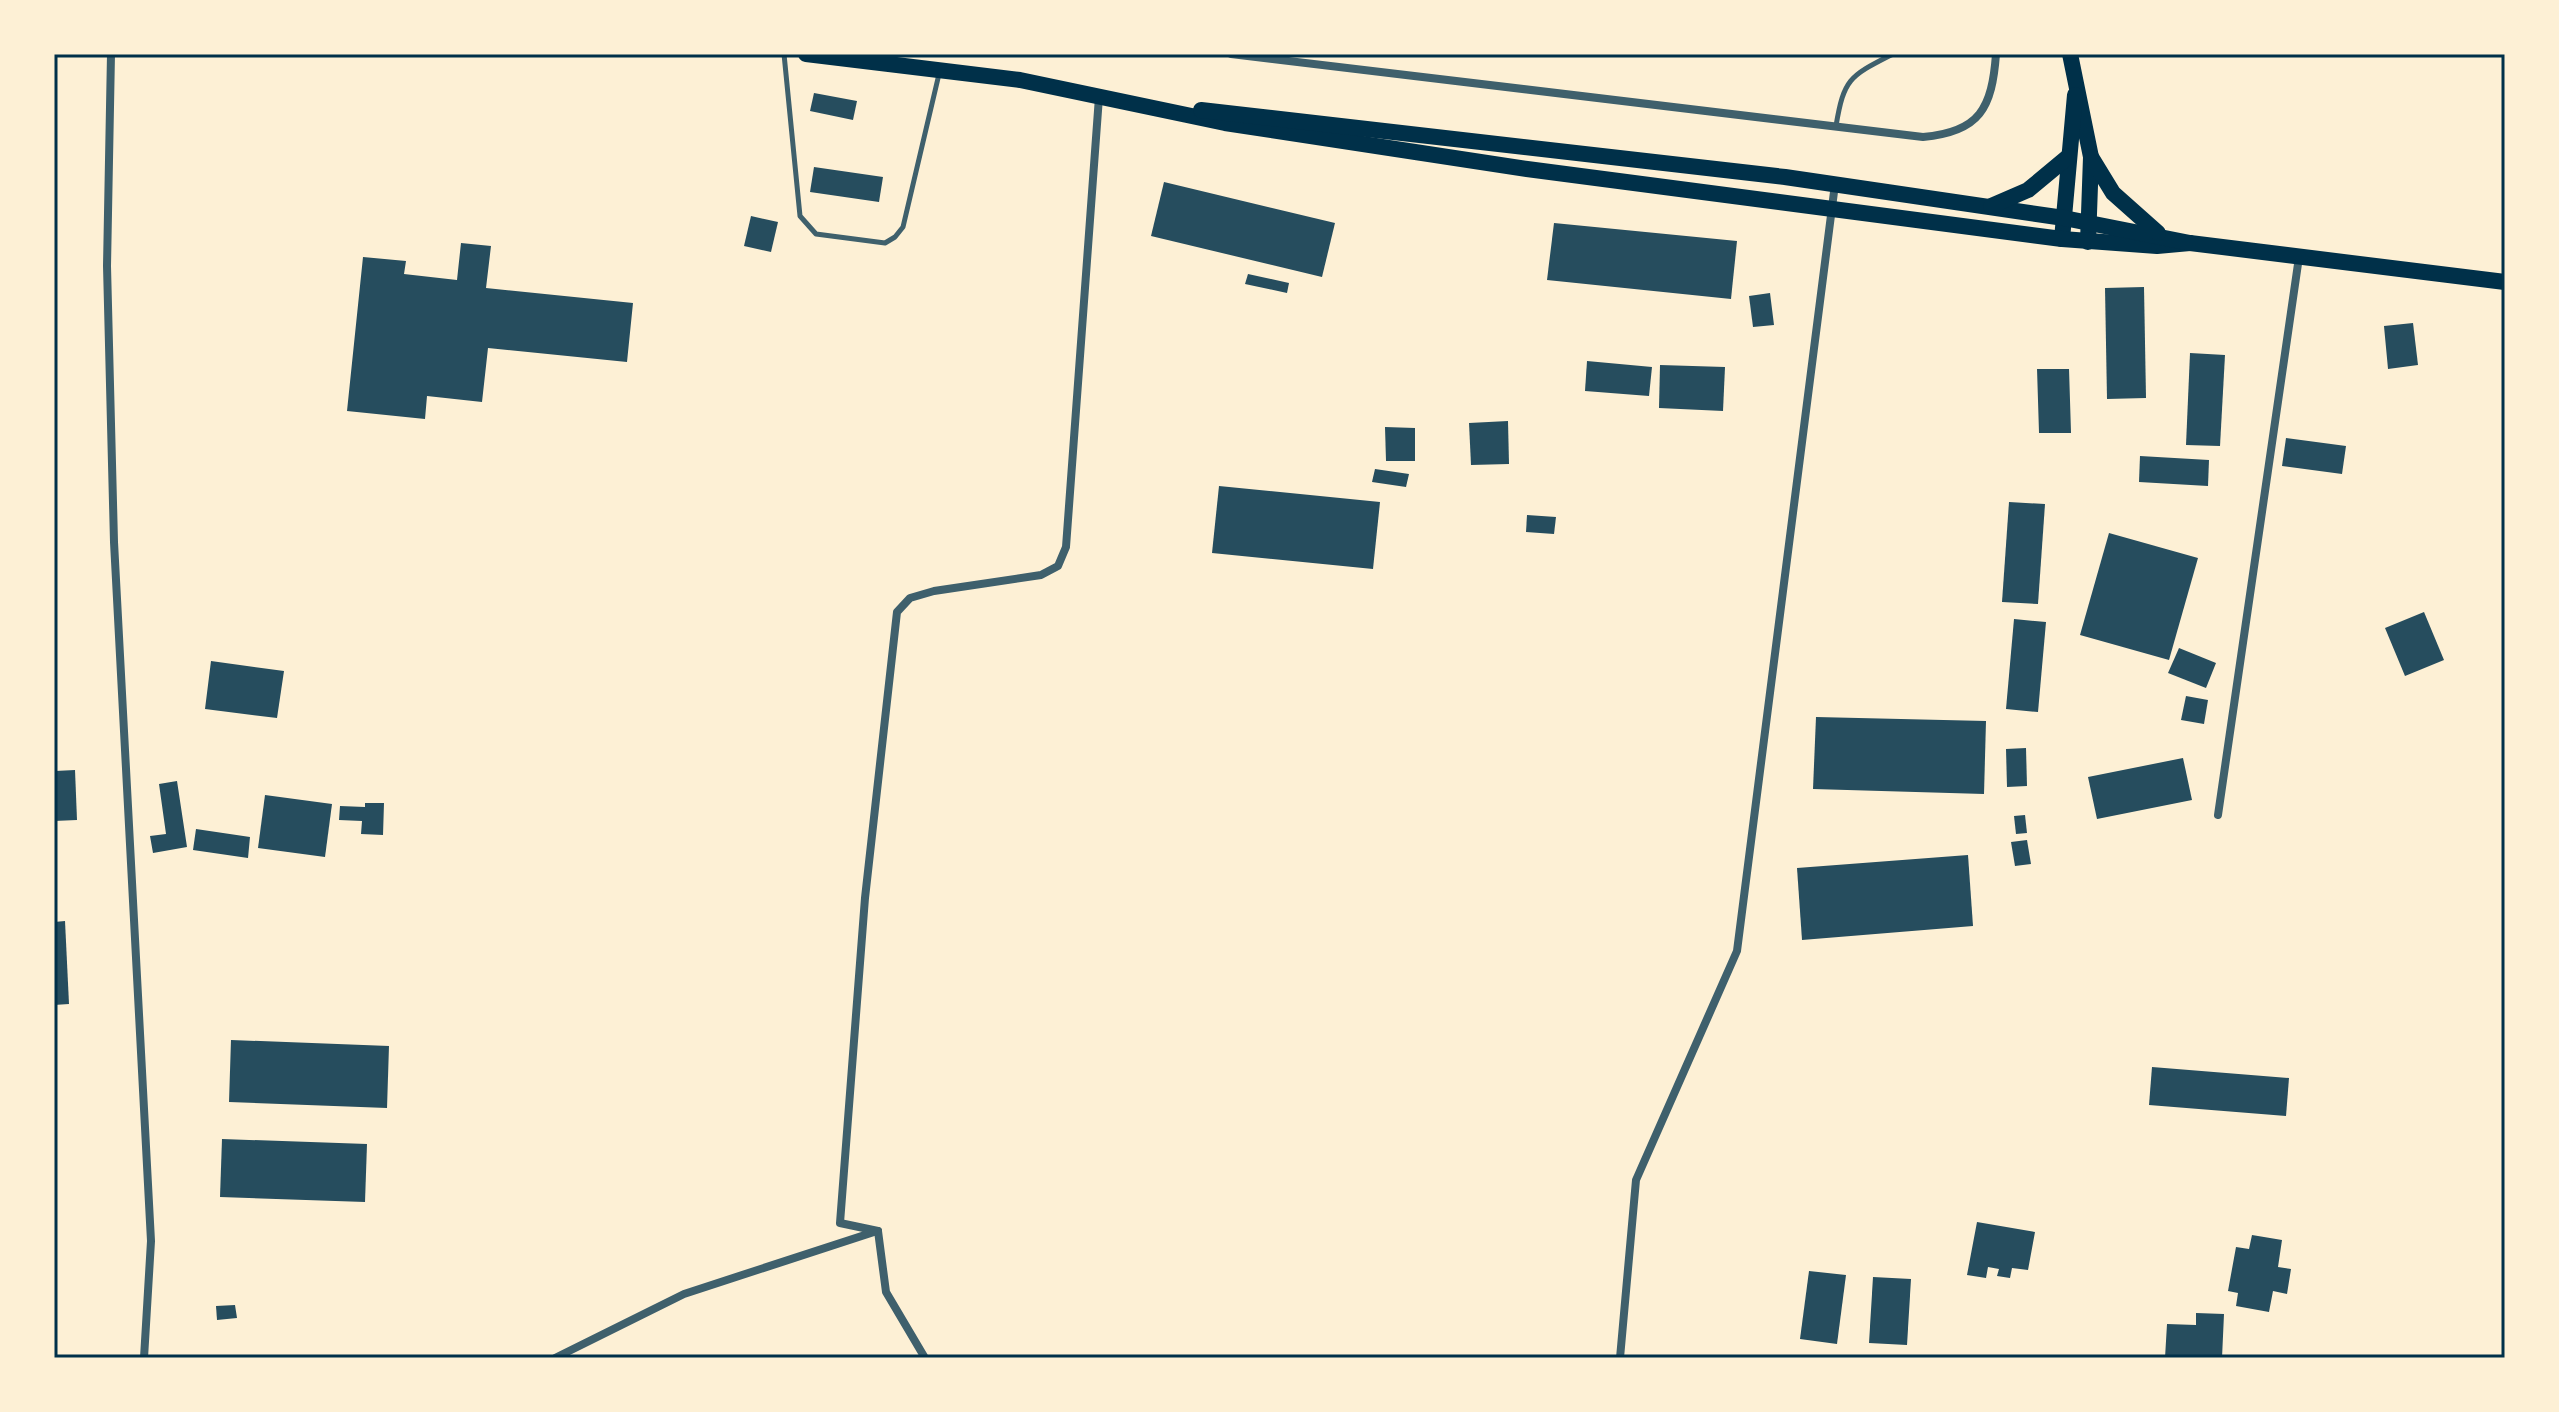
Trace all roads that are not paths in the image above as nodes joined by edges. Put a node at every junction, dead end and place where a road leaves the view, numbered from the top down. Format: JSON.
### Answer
{"nodes":[{"id":1,"x":111,"y":54,"type":"edge"},
{"id":2,"x":784,"y":54,"type":"edge"},
{"id":3,"x":806,"y":54,"type":"edge"},
{"id":4,"x":1231,"y":54,"type":"edge"},
{"id":5,"x":1893,"y":54,"type":"edge"},
{"id":6,"x":1996,"y":54,"type":"edge"},
{"id":7,"x":2070,"y":54,"type":"edge"},
{"id":8,"x":940,"y":72,"type":"junction"},
{"id":9,"x":2077,"y":86,"type":"junction"},
{"id":10,"x":1099,"y":97,"type":"junction"},
{"id":11,"x":1172,"y":110,"type":"junction"},
{"id":12,"x":1836,"y":126,"type":"junction"},
{"id":13,"x":2069,"y":156,"type":"junction"},
{"id":14,"x":2091,"y":157,"type":"junction"},
{"id":15,"x":1835,"y":184,"type":"junction"},
{"id":16,"x":1832,"y":207,"type":"junction"},
{"id":17,"x":1990,"y":207,"type":"junction"},
{"id":18,"x":2064,"y":218,"type":"junction"},
{"id":19,"x":2089,"y":223,"type":"junction"},
{"id":20,"x":2160,"y":235,"type":"junction"},
{"id":21,"x":2062,"y":239,"type":"junction"},
{"id":22,"x":2088,"y":242,"type":"junction"},
{"id":23,"x":2190,"y":243,"type":"junction"},
{"id":24,"x":2299,"y":257,"type":"junction"},
{"id":25,"x":2505,"y":282,"type":"edge"},
{"id":26,"x":2218,"y":815,"type":"dead end"},
{"id":27,"x":878,"y":1231,"type":"junction"},
{"id":28,"x":144,"y":1358,"type":"edge"},
{"id":29,"x":555,"y":1358,"type":"edge"},
{"id":30,"x":925,"y":1358,"type":"edge"},
{"id":31,"x":1620,"y":1358,"type":"edge"}],
"edges":[{"from":1,"to":28,"type":"street"},
{"from":2,"to":8,"type":"lane"},
{"from":3,"to":8,"type":"main road"},
{"from":4,"to":12,"type":"street"},
{"from":5,"to":12,"type":"lane"},
{"from":6,"to":12,"type":"street"},
{"from":7,"to":9,"type":"main road"},
{"from":8,"to":10,"type":"main road"},
{"from":9,"to":13,"type":"main road"},
{"from":9,"to":14,"type":"main road"},
{"from":10,"to":11,"type":"main road"},
{"from":10,"to":27,"type":"street"},
{"from":11,"to":15,"type":"main road"},
{"from":11,"to":16,"type":"main road"},
{"from":13,"to":17,"type":"main road"},
{"from":13,"to":18,"type":"main road"},
{"from":14,"to":19,"type":"main road"},
{"from":14,"to":20,"type":"main road"},
{"from":15,"to":16,"type":"street"},
{"from":15,"to":17,"type":"main road"},
{"from":16,"to":21,"type":"main road"},
{"from":16,"to":31,"type":"street"},
{"from":17,"to":18,"type":"main road"},
{"from":18,"to":19,"type":"main road"},
{"from":18,"to":21,"type":"main road"},
{"from":19,"to":20,"type":"main road"},
{"from":19,"to":22,"type":"main road"},
{"from":20,"to":23,"type":"main road"},
{"from":21,"to":22,"type":"main road"},
{"from":22,"to":23,"type":"main road"},
{"from":23,"to":24,"type":"main road"},
{"from":24,"to":25,"type":"main road"},
{"from":24,"to":26,"type":"street"},
{"from":27,"to":29,"type":"street"},
{"from":27,"to":30,"type":"street"}]}
